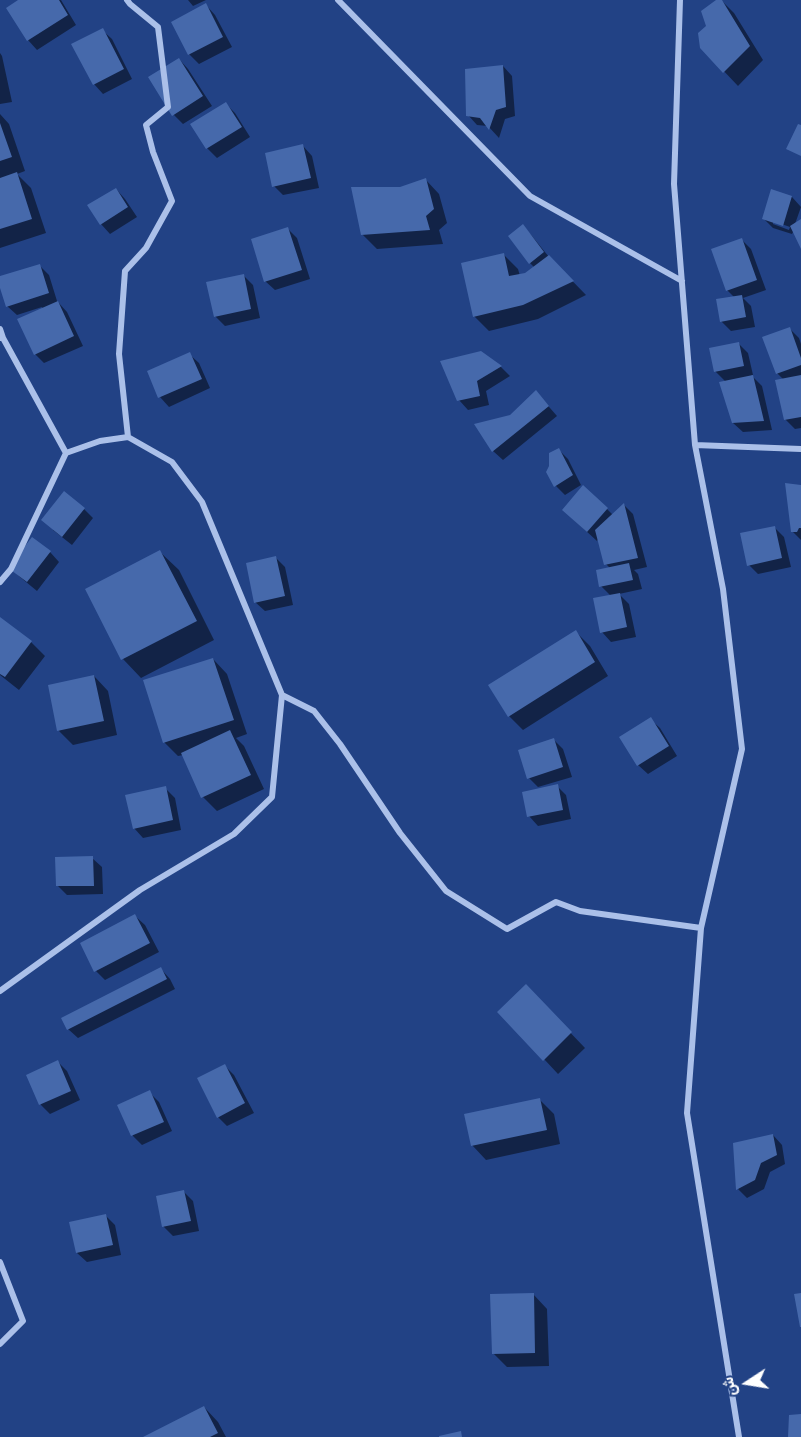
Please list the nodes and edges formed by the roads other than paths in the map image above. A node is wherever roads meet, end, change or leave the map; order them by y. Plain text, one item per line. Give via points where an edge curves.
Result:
1 (127, 0) edge
2 (338, 0) edge
3 (680, 0) edge
4 (682, 281) junction
5 (0, 329) edge
6 (2, 338) edge
7 (128, 437) junction
8 (695, 444) junction
9 (801, 449) edge
10 (66, 453) junction
11 (0, 582) edge
12 (282, 696) junction
13 (701, 928) junction
14 (0, 991) edge
15 (0, 1262) edge
16 (0, 1344) edge
17 (740, 1437) edge

1 - 7 street via 158,27 168,107 146,124 172,201 146,248 126,271 118,354
2 - 4 street via 530,196
3 - 4 street via 674,184
4 - 8 street
5 - 6 street
6 - 10 street
7 - 10 street via 100,441
7 - 12 street via 172,462 202,502
8 - 9 street
8 - 13 street via 723,590 742,749
10 - 11 street via 11,569
12 - 13 street via 314,711 446,891 507,929 556,902 580,911
12 - 14 street via 272,797 234,834 140,890
13 - 17 street via 687,1113
15 - 16 street via 23,1322

